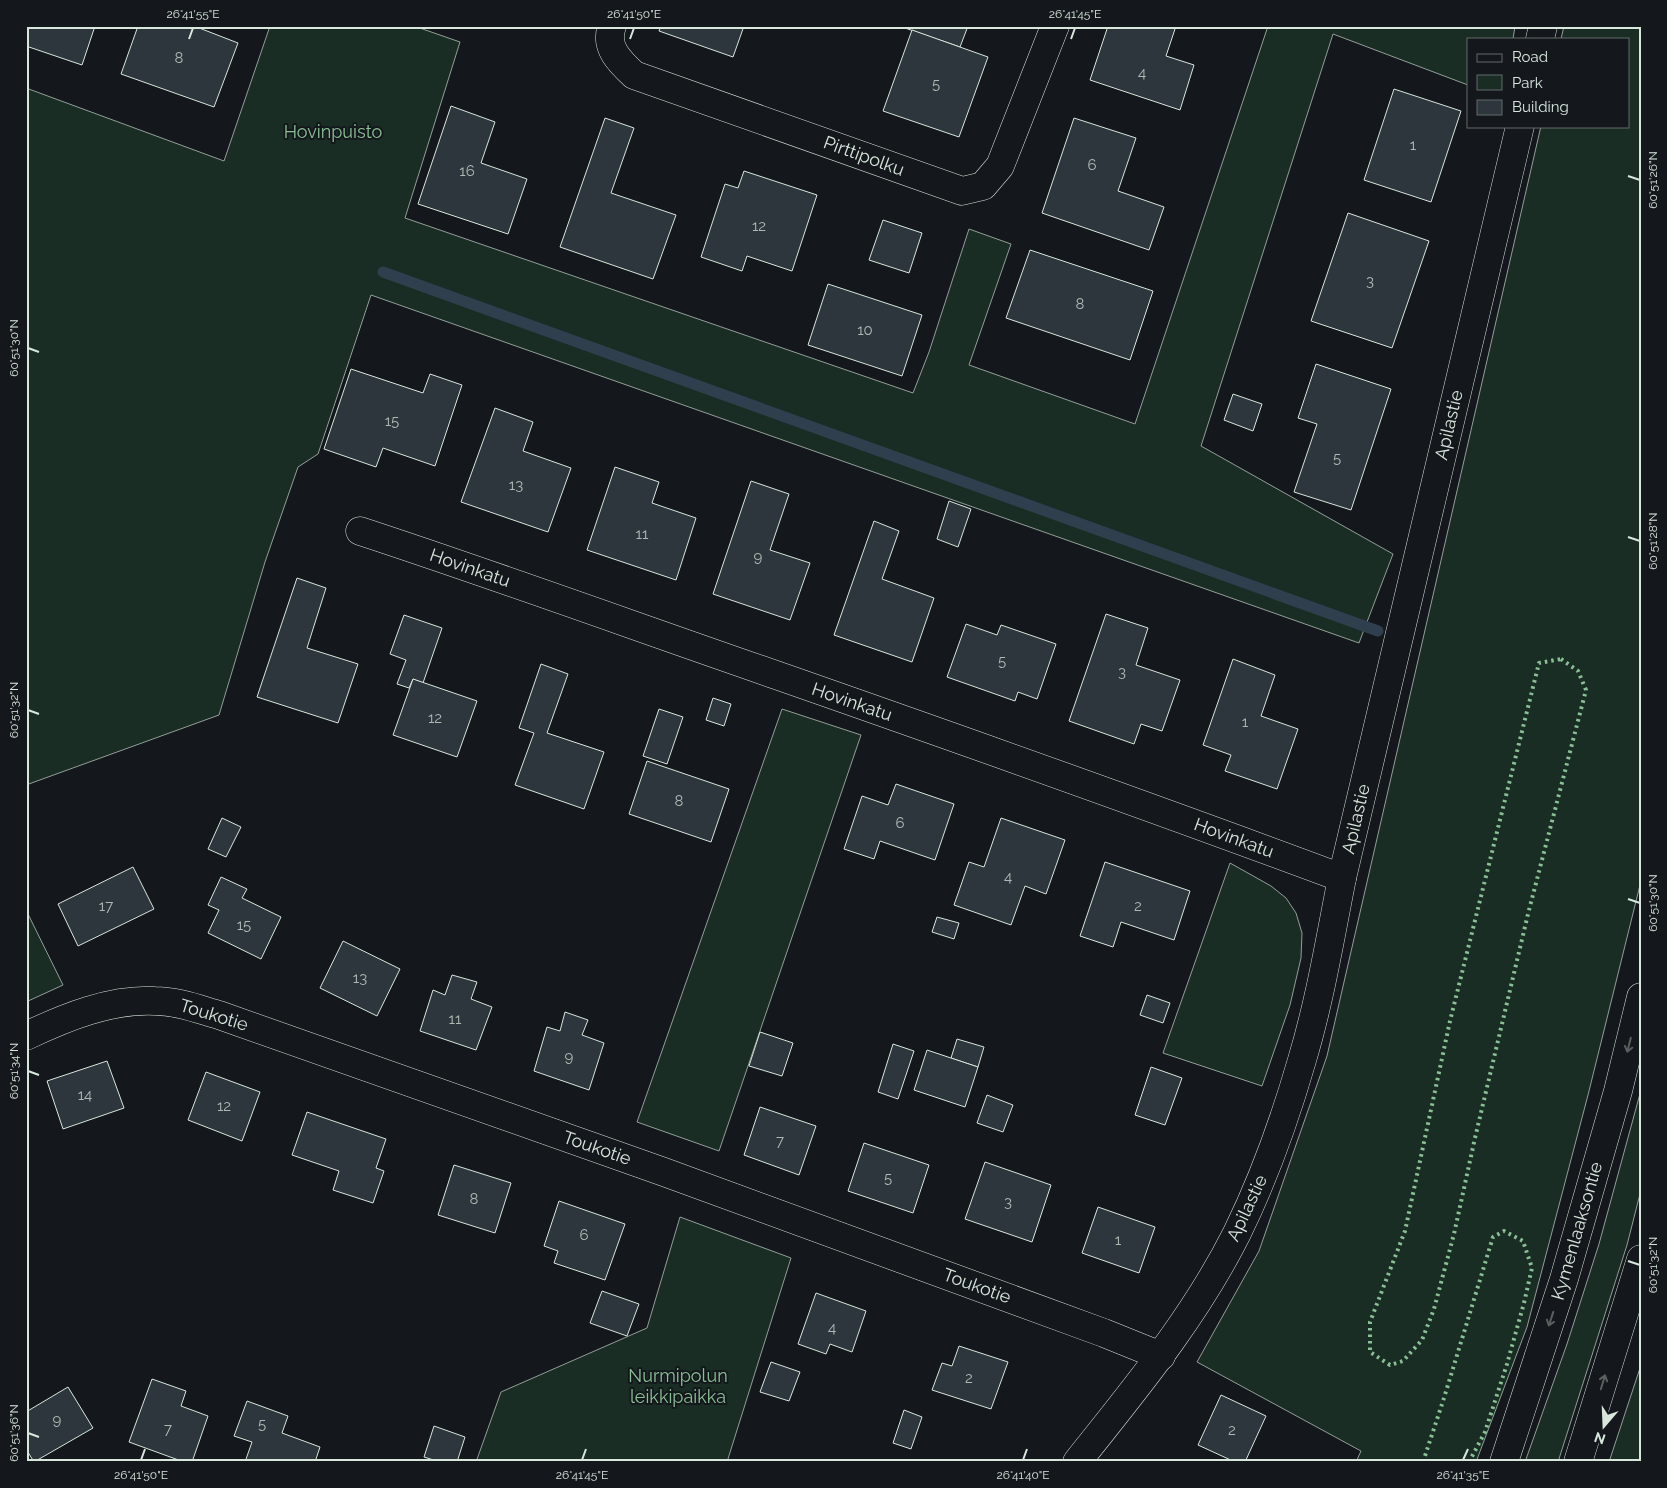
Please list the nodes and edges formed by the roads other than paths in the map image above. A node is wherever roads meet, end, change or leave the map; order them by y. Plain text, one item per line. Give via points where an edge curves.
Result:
1 (612, 26) edge
2 (1055, 26) edge
3 (1520, 128) edge
4 (360, 531) dead end
5 (1342, 878) junction
6 (1641, 997) edge
7 (26, 1036) edge
8 (1641, 1259) edge
9 (1161, 1356) junction
10 (1077, 1462) edge
11 (1504, 1462) edge
12 (1578, 1462) edge

1 - 2 street, Pirttipolku via 609,36 617,58 634,75 962,191 983,186 1000,166
3 - 5 street, Apilastie
4 - 5 street, Hovinkatu via 849,701
5 - 9 street, Apilastie via 1303,1058 1280,1131 1236,1233 1206,1288
6 -> 11 street, Kymenlaaksontie via 1564,1278
7 - 9 street, Toukotie via 94,1009 129,1001 156,1000 181,1004 673,1175
12 -> 8 street
9 - 10 street, Apilastie

